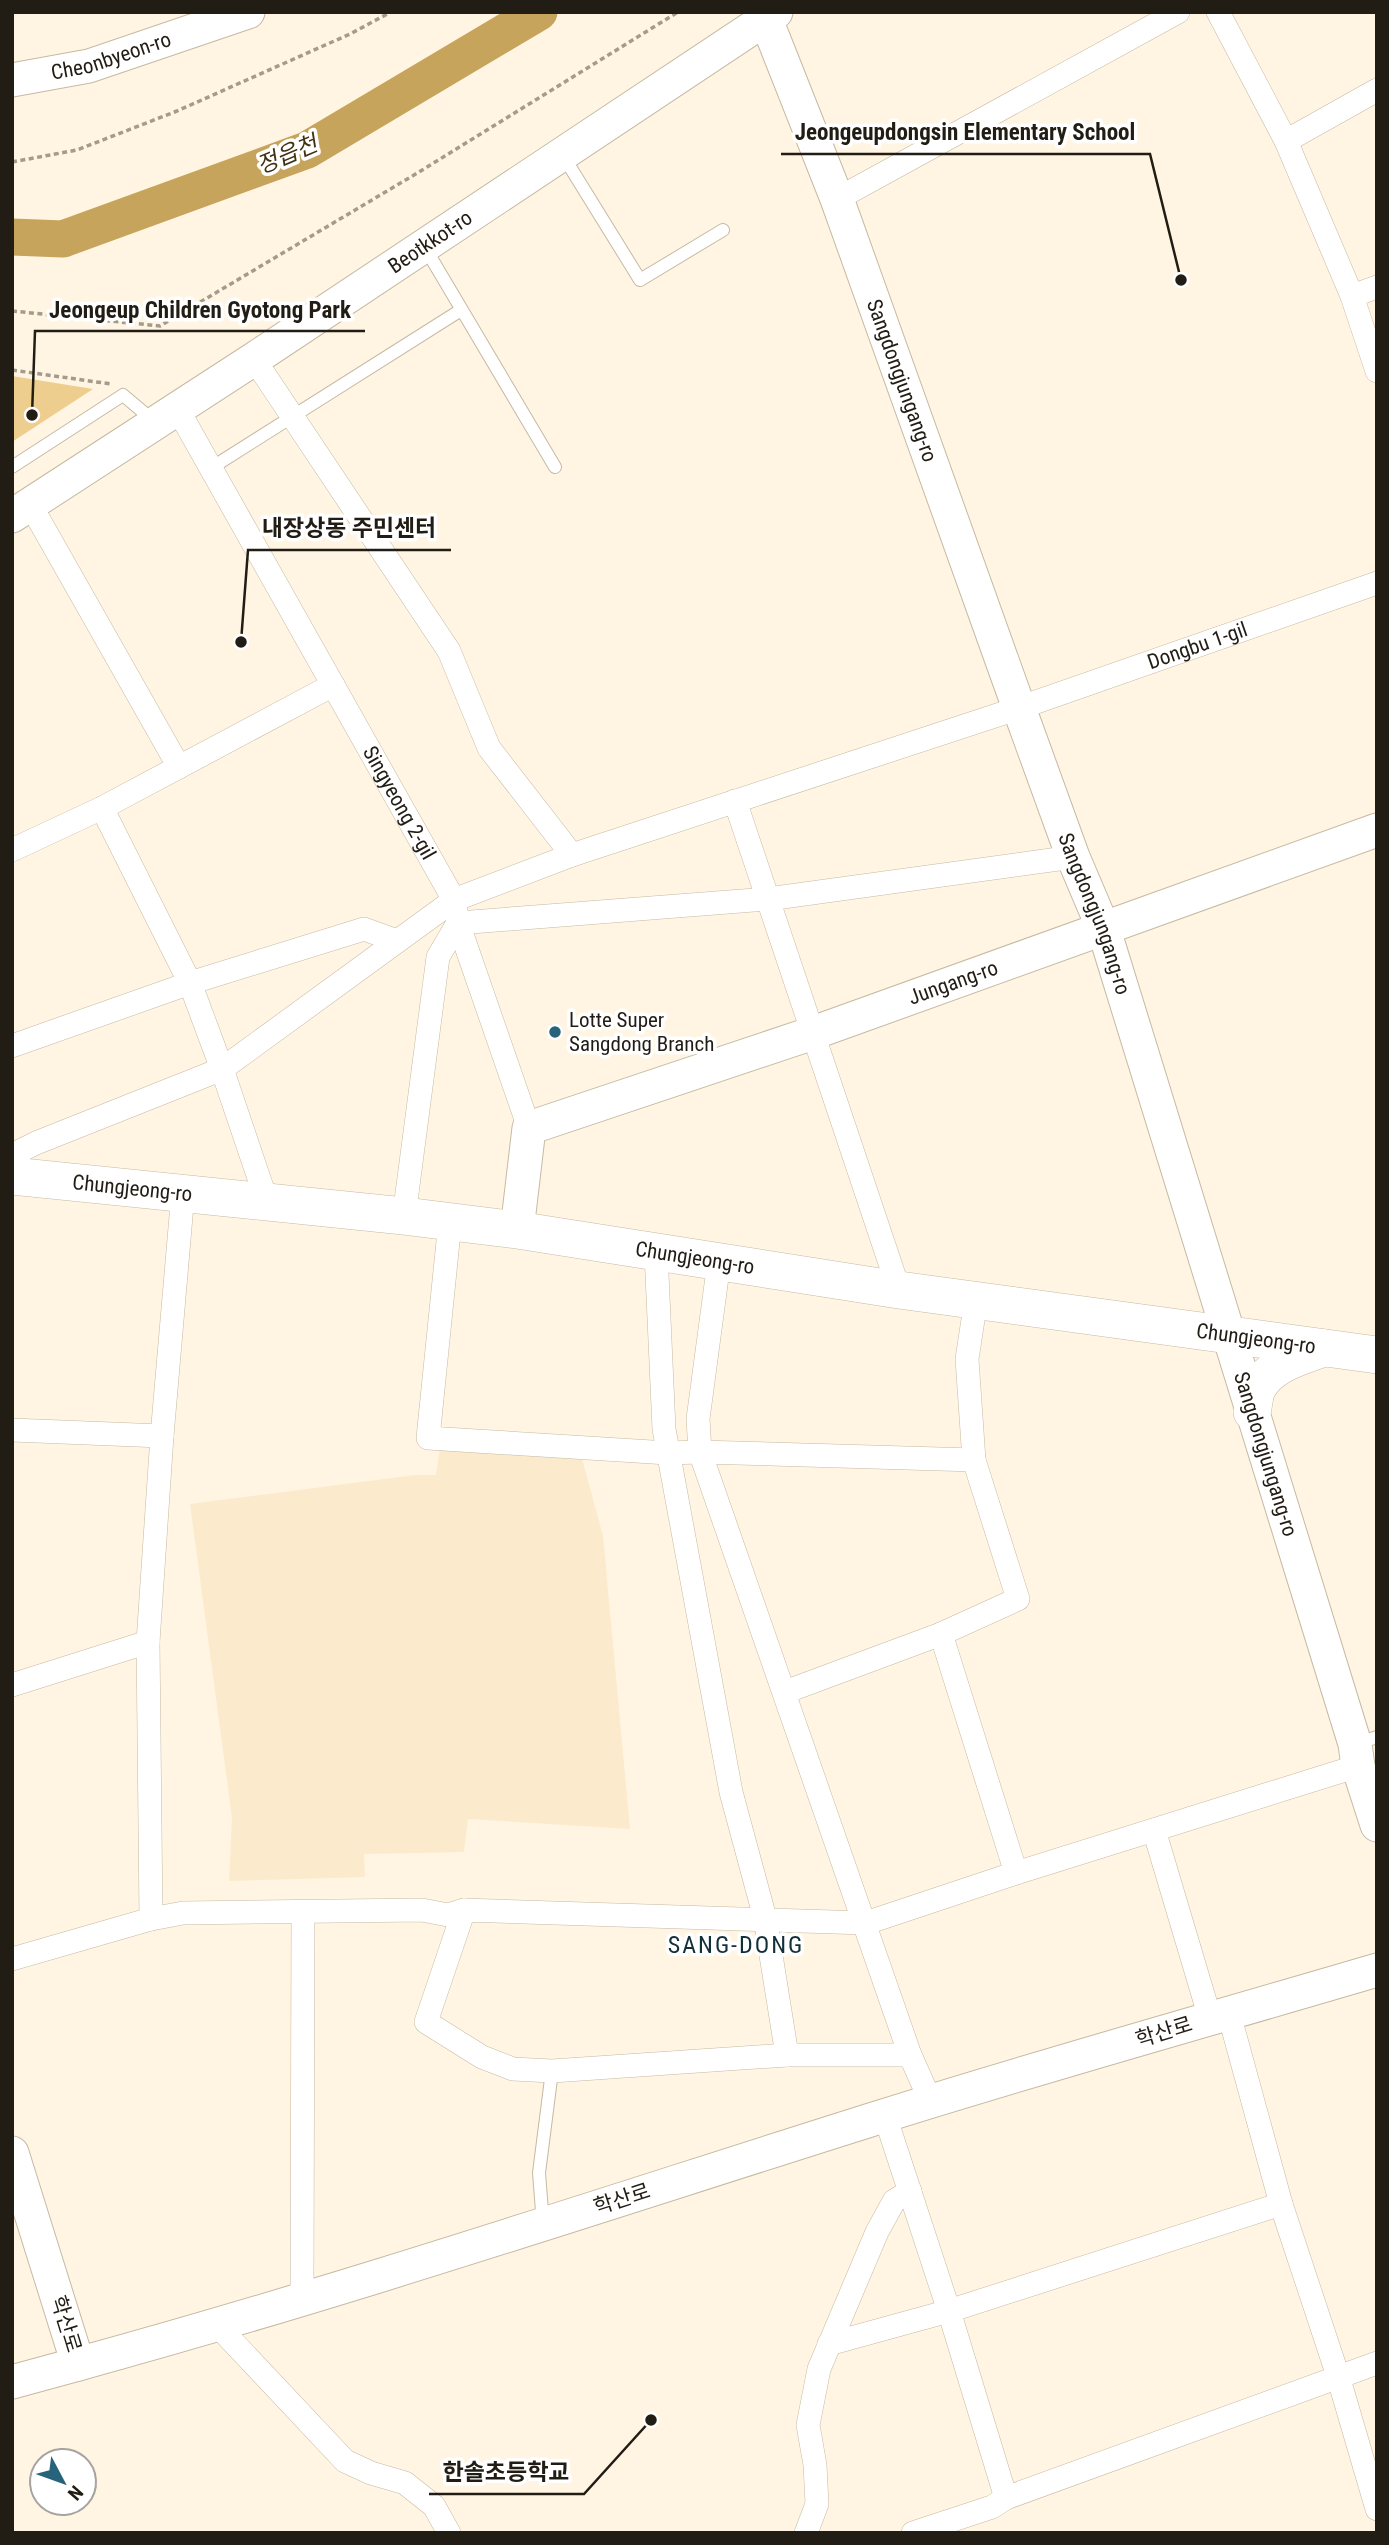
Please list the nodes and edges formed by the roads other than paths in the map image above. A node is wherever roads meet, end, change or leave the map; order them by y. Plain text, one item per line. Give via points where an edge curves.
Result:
1 (248, 12) edge
2 (1178, 12) edge
3 (1219, 12) edge
4 (768, 14) edge
5 (12, 80) edge
6 (1377, 90) edge
7 (1286, 141) junction
8 (562, 153) junction
9 (837, 198) junction
10 (723, 230) dead end
11 (424, 246) junction
12 (1377, 287) edge
13 (1352, 296) junction
14 (461, 310) junction
15 (254, 359) junction
16 (1377, 371) edge
17 (166, 415) junction
18 (293, 416) junction
19 (12, 467) edge
20 (555, 467) dead end
21 (211, 468) junction
22 (21, 510) edge
23 (1377, 583) edge
24 (333, 685) junction
25 (1019, 708) junction
26 (179, 767) junction
27 (735, 802) junction
28 (102, 808) junction
29 (1377, 830) edge
30 (14, 844) edge
31 (572, 855) junction
32 (1073, 858) junction
33 (768, 899) junction
34 (454, 900) junction
35 (458, 923) junction
36 (1104, 930) junction
37 (397, 941) junction
38 (190, 983) junction
39 (813, 1032) junction
40 (12, 1046) edge
41 (222, 1069) junction
42 (529, 1128) junction
43 (12, 1155) edge
44 (12, 1176) edge
45 (183, 1194) junction
46 (267, 1202) junction
47 (404, 1216) junction
48 (450, 1222) junction
49 (517, 1230) junction
50 (656, 1252) junction
51 (719, 1262) junction
52 (899, 1290) junction
53 (976, 1300) junction
54 (1228, 1334) junction
55 (1326, 1348) junction
56 (1377, 1354) edge
57 (1252, 1412) junction
58 (12, 1430) edge
59 (162, 1436) junction
60 (700, 1452) junction
61 (668, 1453) junction
62 (974, 1460) junction
63 (941, 1633) junction
64 (148, 1642) junction
65 (12, 1685) edge
66 (785, 1692) junction
67 (1363, 1749) edge
68 (1377, 1825) edge
69 (1154, 1830) junction
70 (1016, 1873) junction
71 (464, 1910) junction
72 (303, 1912) junction
73 (151, 1919) junction
74 (765, 1919) junction
75 (866, 1923) junction
76 (12, 1959) edge
77 (1377, 1970) edge
78 (1220, 2016) junction
79 (787, 2055) junction
80 (910, 2055) junction
81 (552, 2071) junction
82 (931, 2102) junction
83 (885, 2116) junction
84 (12, 2153) edge
85 (910, 2190) junction
86 (1281, 2204) junction
87 (543, 2224) junction
88 (302, 2300) junction
89 (949, 2311) junction
90 (218, 2326) junction
91 (829, 2344) junction
92 (1377, 2363) edge
93 (78, 2364) junction
94 (1338, 2375) junction
95 (12, 2382) edge
96 (1006, 2498) junction
97 (1377, 2509) edge
98 (449, 2533) edge
99 (806, 2533) edge
100 (913, 2533) edge

1 - 5 street, Cheonbyeon-ro via 89,66
2 - 9 street
3 - 7 street
4 - 8 street, Beotkkot-ro
4 - 9 street, Sangdongjungang-ro
6 - 7 street
7 - 13 street
8 - 10 lane via 640,280
8 - 11 street, Beotkkot-ro
9 - 25 street, Sangdongjungang-ro
11 - 14 lane
11 - 15 street, Beotkkot-ro
12 - 13 street
13 - 16 street
14 - 18 lane
14 - 20 lane
15 - 17 street, Beotkkot-ro
15 - 18 street
17 - 19 lane via 123,395
17 - 21 street, Singyeong 2-gil
17 - 22 street, Beotkkot-ro
18 - 21 lane
18 - 31 street via 449,651 489,748
21 - 24 street, Singyeong 2-gil
22 - 26 street
23 - 25 street, Dongbu 1-gil
24 - 26 street
24 - 34 street, Singyeong 2-gil
25 - 27 street, Dongbu 1-gil
25 - 32 street, Sangdongjungang-ro
26 - 28 street
27 - 31 street, Dongbu 1-gil
27 - 33 street
28 - 30 street
28 - 38 street
29 - 36 street, Jungang-ro
31 - 34 street, Dongbu 1-gil
32 - 33 street
32 - 36 street, Sangdongjungang-ro
33 - 35 street
33 - 39 street
34 - 35 street, Singyeong 2-gil
34 - 37 street, Dongbu 1-gil
35 - 42 street, Singyeong 2-gil
35 - 47 street via 438,957
36 - 39 street, Jungang-ro
36 - 54 street, Sangdongjungang-ro
37 - 38 street via 364,929
37 - 41 street, Dongbu 1-gil
38 - 40 street
38 - 41 street
39 - 42 street, Jungang-ro
39 - 52 street
41 - 43 street, Dongbu 1-gil
41 - 46 street
42 - 49 street, Singyeong 2-gil
44 - 45 main road, Chungjeong-ro
45 - 46 main road, Chungjeong-ro
45 - 59 street
46 - 47 main road, Chungjeong-ro
47 - 48 main road, Chungjeong-ro
48 - 49 main road, Chungjeong-ro
48 - 61 street via 428,1438
49 - 50 main road, Chungjeong-ro
50 - 51 main road, Chungjeong-ro
50 - 61 street
51 - 52 main road, Chungjeong-ro
51 - 60 street via 698,1419
52 - 53 main road, Chungjeong-ro
53 - 54 main road, Chungjeong-ro
53 - 62 street via 967,1359
54 - 55 main road, Chungjeong-ro
54 - 57 street, Sangdongjungang-ro
55 - 56 main road, Chungjeong-ro
55 - 57 main road via 1287,1361 1269,1374 1257,1390
57 - 67 street, Sangdongjungang-ro
58 - 59 street
59 - 64 street
60 - 61 street
60 - 62 street
60 - 66 street
61 - 74 street via 731,1792
62 - 63 street via 1018,1599
63 - 66 street
63 - 70 street
64 - 65 street
64 - 73 street
66 - 75 street
67 - 68 street, Sangdongjungang-ro
67 - 69 street
69 - 70 street
69 - 78 street
70 - 75 street
71 - 72 street via 448,1915 422,1910
71 - 74 street
71 - 81 street via 426,2022 482,2057 513,2069
72 - 73 street via 183,1913
72 - 88 street
73 - 76 street
74 - 75 street
74 - 79 street
75 - 80 street
77 - 78 street, 학산로
78 - 82 street, 학산로
78 - 86 street
79 - 80 street
79 - 81 street
80 - 82 street
81 - 87 lane via 540,2173
82 - 83 street, 학산로
83 - 85 street
83 - 87 street, 학산로
84 - 93 street, 학산로
85 - 89 street
85 - 91 street via 894,2201 877,2232
86 - 89 street
86 - 94 street
87 - 88 street, 학산로
88 - 90 street, 학산로
89 - 91 street
89 - 96 street
90 - 93 street, 학산로
90 - 98 street via 345,2462 405,2483 434,2506
91 - 99 street via 808,2425 817,2504
92 - 94 street
93 - 95 street
94 - 96 street
94 - 97 street
96 - 100 street

